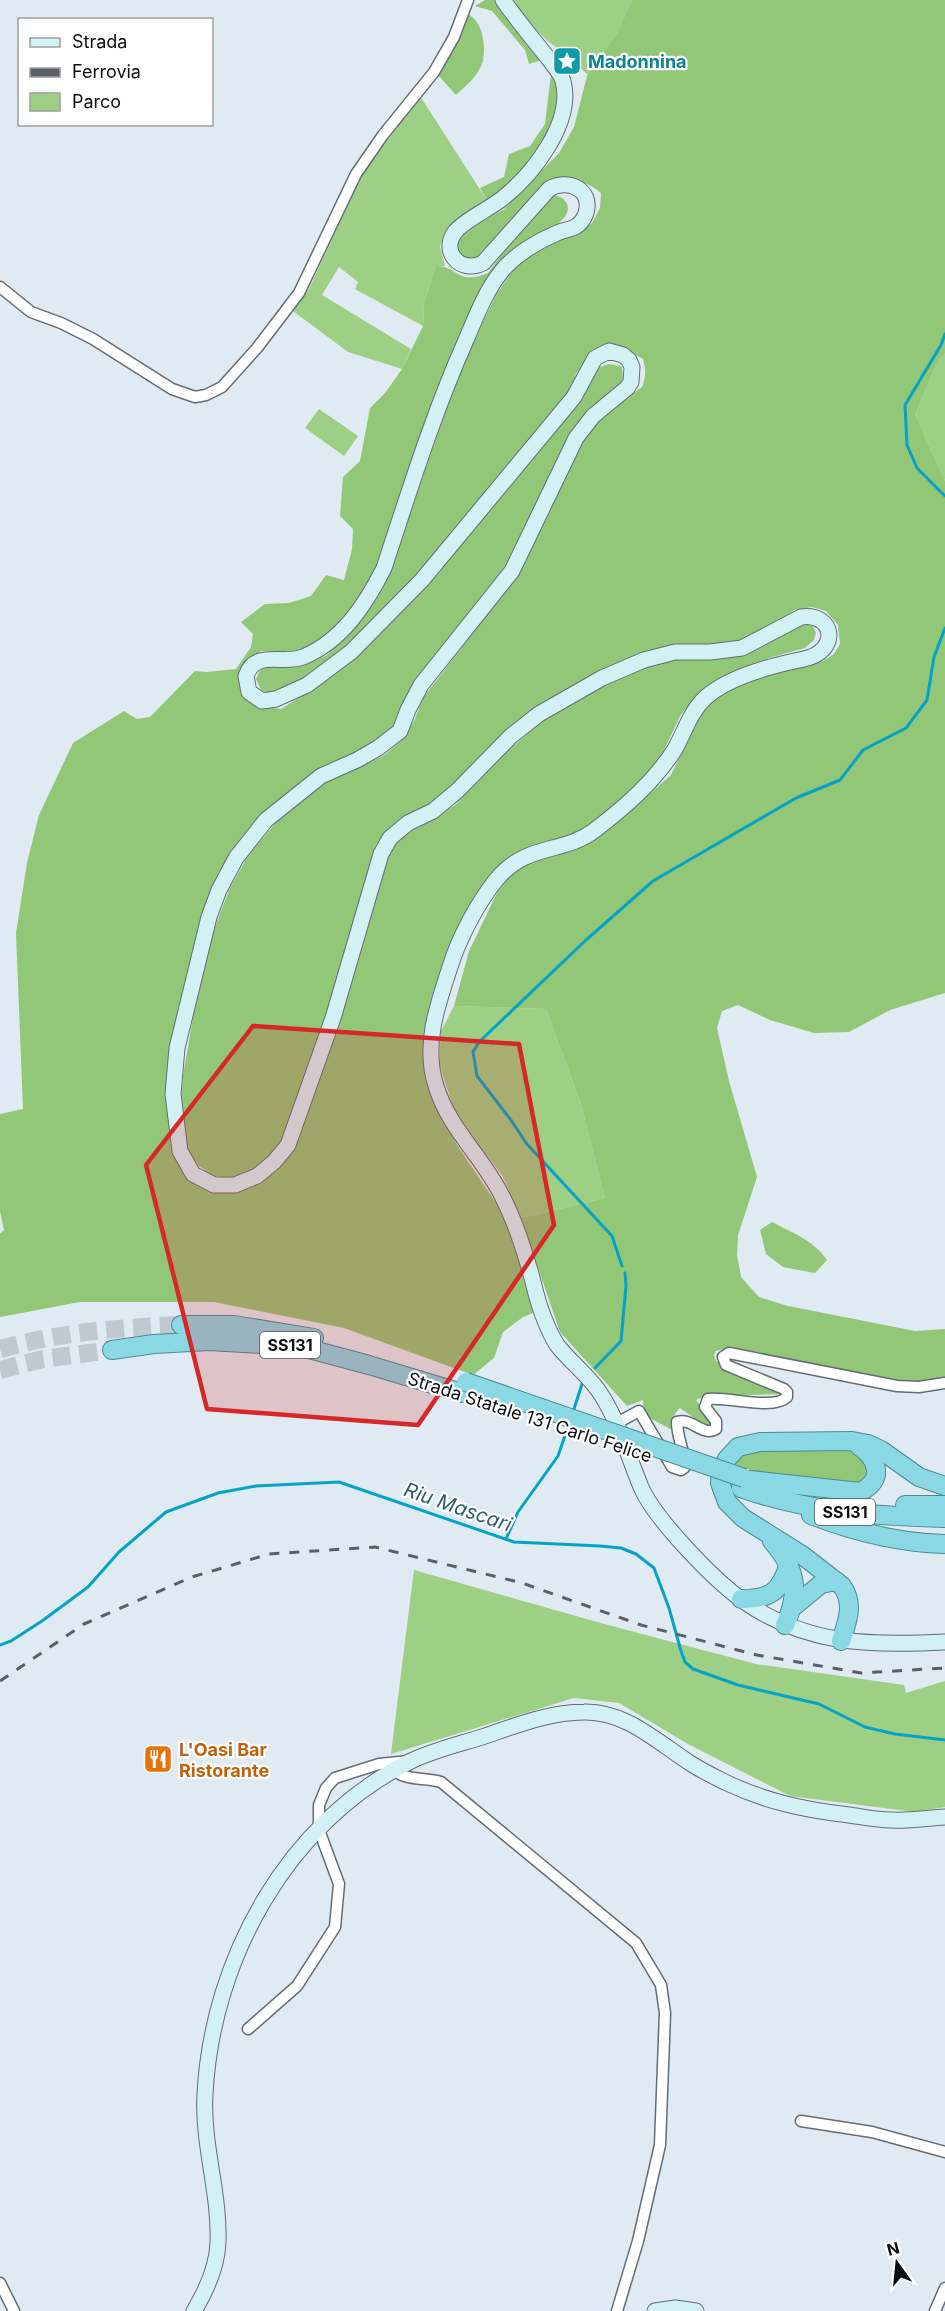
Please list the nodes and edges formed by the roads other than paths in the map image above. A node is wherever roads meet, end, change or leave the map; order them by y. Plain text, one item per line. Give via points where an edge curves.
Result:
1 (468, 0) edge
2 (507, 5) edge
3 (0, 287) edge
4 (181, 1325) tunnel mouth
5 (112, 1350) tunnel mouth
6 (945, 1383) edge
7 (464, 1388) junction
8 (617, 1423) junction
9 (852, 1441) junction
10 (746, 1484) junction
11 (945, 1486) edge
12 (945, 1505) edge
13 (945, 1518) edge
14 (764, 1530) junction
15 (945, 1544) edge
16 (789, 1564) junction
17 (836, 1581) junction
18 (741, 1599) junction
19 (793, 1607) junction
20 (785, 1625) junction
21 (841, 1641) junction
22 (945, 1642) edge
23 (412, 1761) junction
24 (394, 1771) junction
25 (945, 1817) edge
26 (319, 1830) junction
27 (248, 2029) dead end
28 (801, 2121) dead end
29 (945, 2152) edge
30 (0, 2283) edge
31 (945, 2288) edge
32 (14, 2311) edge
33 (194, 2311) edge
34 (616, 2311) edge
35 (655, 2311) edge
36 (696, 2311) edge
37 (935, 2311) edge

1 - 3 street via 435,72 356,174 299,293 222,387 195,397 172,389 93,339 32,312
2 - 8 main road via 563,80 561,121 555,138 505,197 454,234 451,251 463,265 483,263 555,185 570,184 583,193 586,215 576,226 520,254 502,270 487,293 453,369 384,568 369,598 336,636 313,653 298,659 265,659 254,664 246,676 251,695 262,701 276,699 307,685 351,652 422,580 574,397 596,358 609,351 623,355 632,367 631,381 593,416 576,438 512,571 421,685 400,731 357,760 321,776 266,820 236,858 209,917 177,1048 172,1094 180,1151 193,1174 214,1185 235,1185 257,1176 288,1145 333,1018 381,854 390,838 408,823 433,811 539,714 602,678 675,652 742,648 801,617 820,620 829,637 820,654 770,666 708,695 690,715 676,747 644,789 592,832 566,844 535,851 516,861 496,880 452,962 435,1017 430,1052 435,1085 451,1123 498,1187 515,1221 542,1315 556,1344 587,1375
4 - 7 highway, Strada Statale 131 Carlo Felice / SS131 via 234,1325 300,1334
5 - 7 highway, Strada Statale 131 Carlo Felice / SS131 via 209,1341 298,1346
6 - 8 street via 897,1386 729,1353 723,1357 726,1365 784,1389 787,1397 781,1401 750,1402 708,1399 705,1407 716,1421 716,1429 705,1431 687,1421 677,1422 685,1460 681,1470 672,1467 639,1411
7 - 10 highway, Strada Statale 131 Carlo Felice / SS131
8 - 18 main road via 642,1491 662,1520
9 - 10 highway via 869,1453 876,1469 871,1485 860,1492
9 - 11 highway via 881,1450 920,1478
9 - 14 highway via 760,1442 738,1448 727,1459 720,1484 727,1502 743,1518
10 - 12 highway, Strada Statale 131 Carlo Felice / SS131 via 874,1505
10 - 13 highway, Strada Statale 131 Carlo Felice / SS131 via 814,1509
10 - 15 highway via 841,1526 916,1544
14 - 16 highway
14 - 17 highway
16 - 18 highway via 783,1582 773,1593 758,1599
16 - 19 highway via 795,1581
17 - 19 highway via 821,1584
17 - 21 highway via 850,1601
18 - 20 main road
19 - 20 highway
20 - 21 main road
21 - 22 main road
23 - 24 main road
23 - 25 main road via 558,1714 608,1714 629,1722 694,1766 778,1804 891,1820
23 - 26 street via 379,1764 335,1778 319,1805
24 - 26 main road via 348,1803
24 - 34 street via 402,1777 441,1782 636,1943 661,1984 665,2013 660,2145 638,2241
26 - 27 street via 339,1884 335,1927 297,1986
26 - 33 main road via 270,1890 241,1940 221,1998 208,2049 204,2098 218,2245 212,2275
28 - 29 street via 872,2132
30 - 32 street
31 - 37 street
35 - 36 main road

